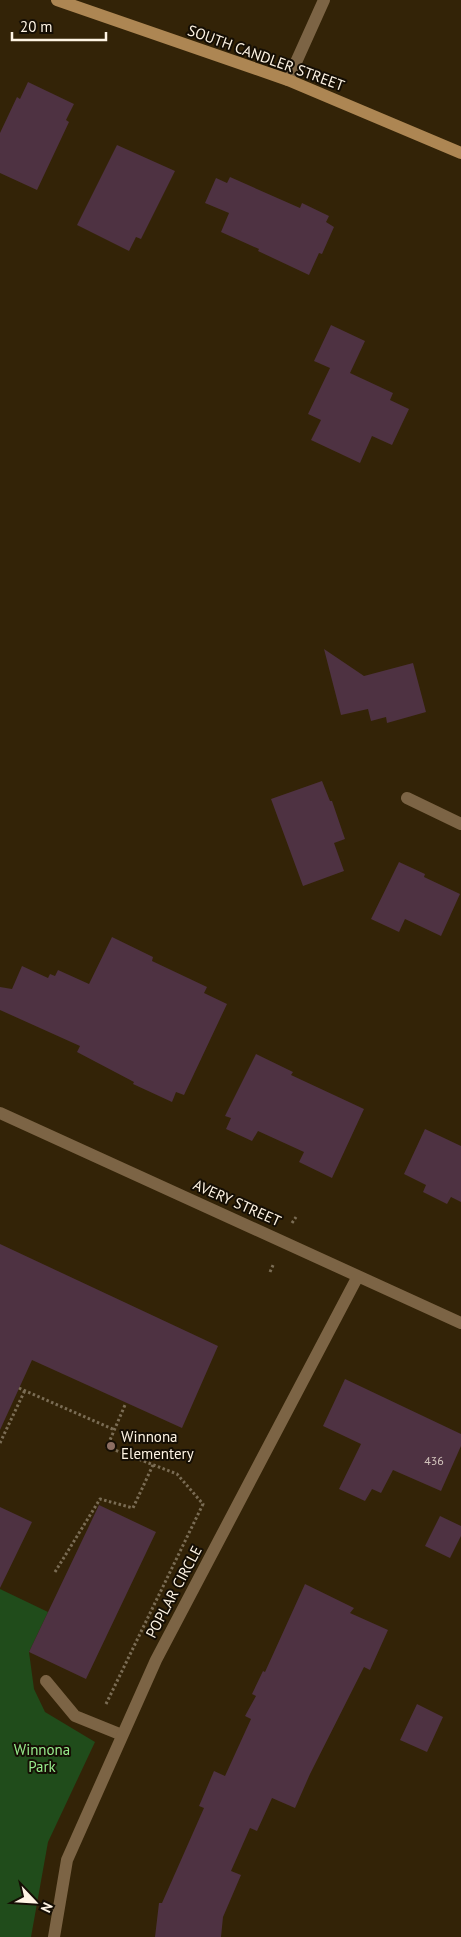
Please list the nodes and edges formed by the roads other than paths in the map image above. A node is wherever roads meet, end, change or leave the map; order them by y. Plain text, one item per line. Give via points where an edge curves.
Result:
1 (57, 0) edge
2 (324, 0) edge
3 (288, 80) junction
4 (461, 153) edge
5 (407, 798) dead end
6 (461, 824) edge
7 (0, 1113) edge
8 (358, 1276) junction
9 (461, 1323) edge
10 (46, 1681) dead end
11 (122, 1735) junction
12 (54, 1937) edge

1 - 3 main road, SOUTH CANDLER STREET
2 - 3 street
3 - 4 main road, SOUTH CANDLER STREET
5 - 6 street
7 - 8 street, AVERY STREET
8 - 9 street, AVERY STREET
8 - 11 street, POPLAR CIRCLE via 156,1660
10 - 11 street via 75,1716
11 - 12 street, POPLAR CIRCLE via 66,1860

